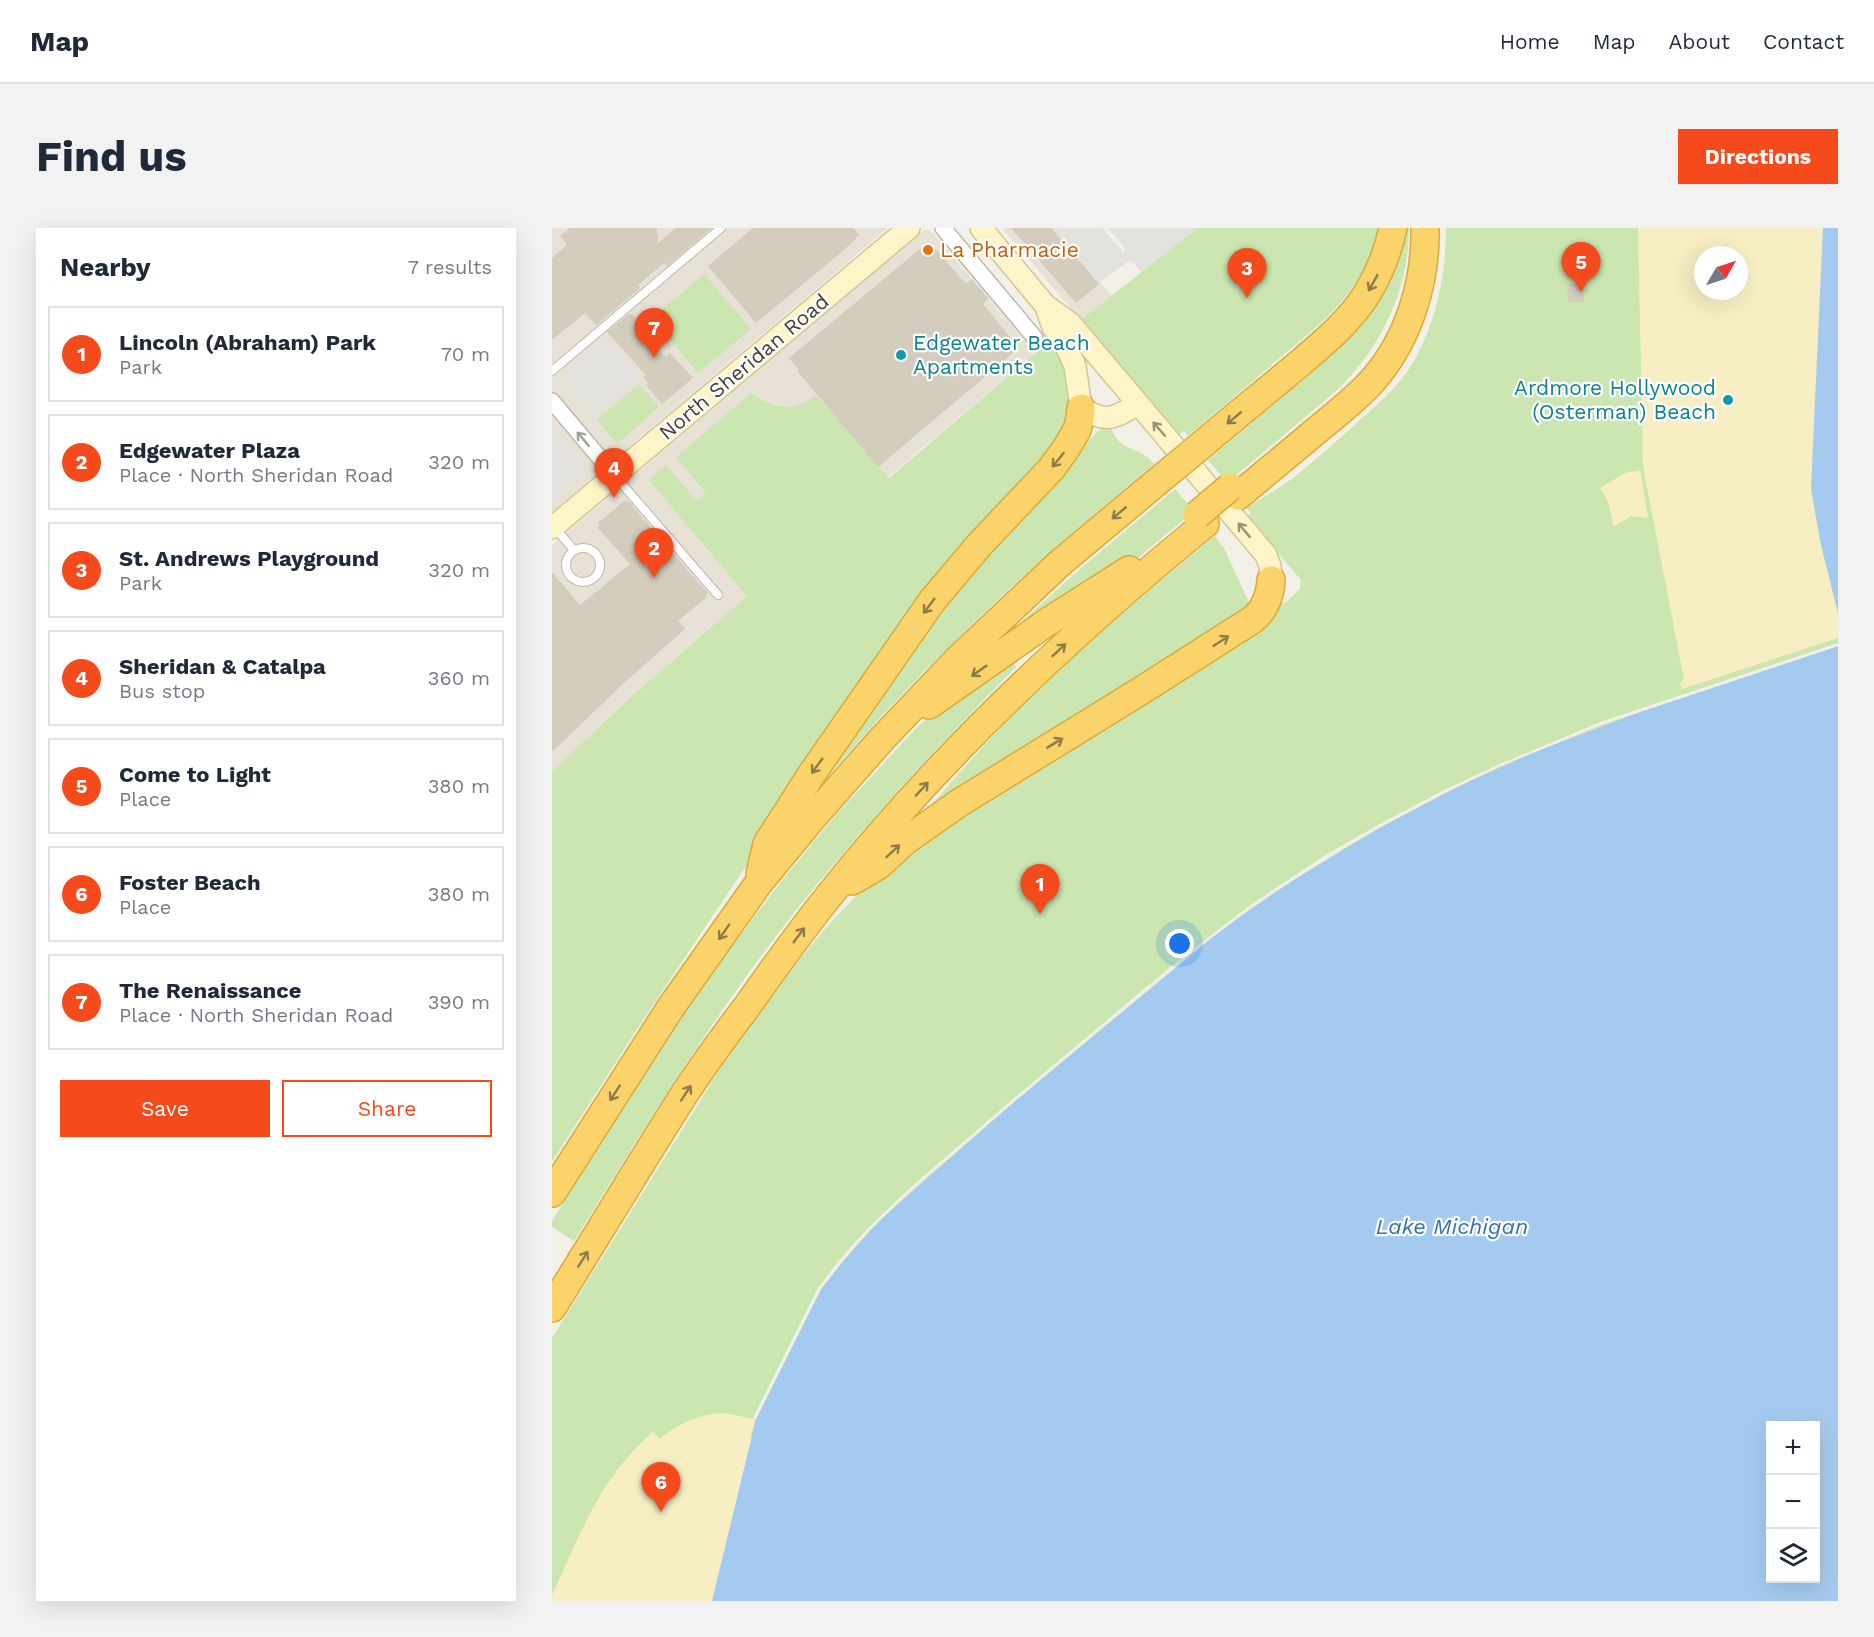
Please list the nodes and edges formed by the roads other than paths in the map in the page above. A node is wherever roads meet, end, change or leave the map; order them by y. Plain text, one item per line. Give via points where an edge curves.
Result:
1 (720, 228) edge
2 (909, 228) edge
3 (943, 228) edge
4 (981, 228) edge
5 (1393, 228) edge
6 (1414, 228) edge
7 (1425, 228) edge
8 (1045, 305) junction
9 (1035, 338) dead end
10 (552, 371) edge
11 (552, 401) edge
12 (1137, 404) junction
13 (1082, 408) junction
14 (615, 476) junction
15 (1234, 492) junction
16 (1201, 519) junction
17 (553, 528) edge
18 (574, 550) junction
19 (1271, 580) joint
20 (718, 594) dead end
21 (882, 740) junction
22 (758, 884) junction
23 (828, 896) junction
24 (552, 1193) edge
25 (552, 1308) edge

1 - 10 lane
2 - 14 main road, North Sheridan Road
3 - 9 street
4 - 8 main road
5 -> 21 highway, bridge via 1380,272 1348,319 1060,563 930,687
6 - 15 highway via 1408,278 1400,304 1388,333 1369,362 1351,384
7 - 15 highway via 1423,266 1414,306 1406,329 1373,381
8 - 12 main road via 1070,323
8 - 13 main road via 1075,366
14 -> 11 street
12 - 13 main road via 1109,418 1099,418
19 -> 12 main road via 1266,555
13 -> 22 highway via 1077,430 1051,469 932,602 811,775 767,844
14 - 17 main road, North Sheridan Road
14 - 20 lane
15 - 16 highway
16 -> 21 highway
23 -> 16 highway via 905,806 1027,679
17 - 18 lane
18 - 18 lane via 567,559 566,570 578,582 589,582 601,563 596,553 585,548
23 -> 19 highway via 879,865 905,841 959,803 1255,618 1263,609
21 - 22 highway
22 -> 24 highway via 671,1007
25 -> 23 highway via 687,1091

